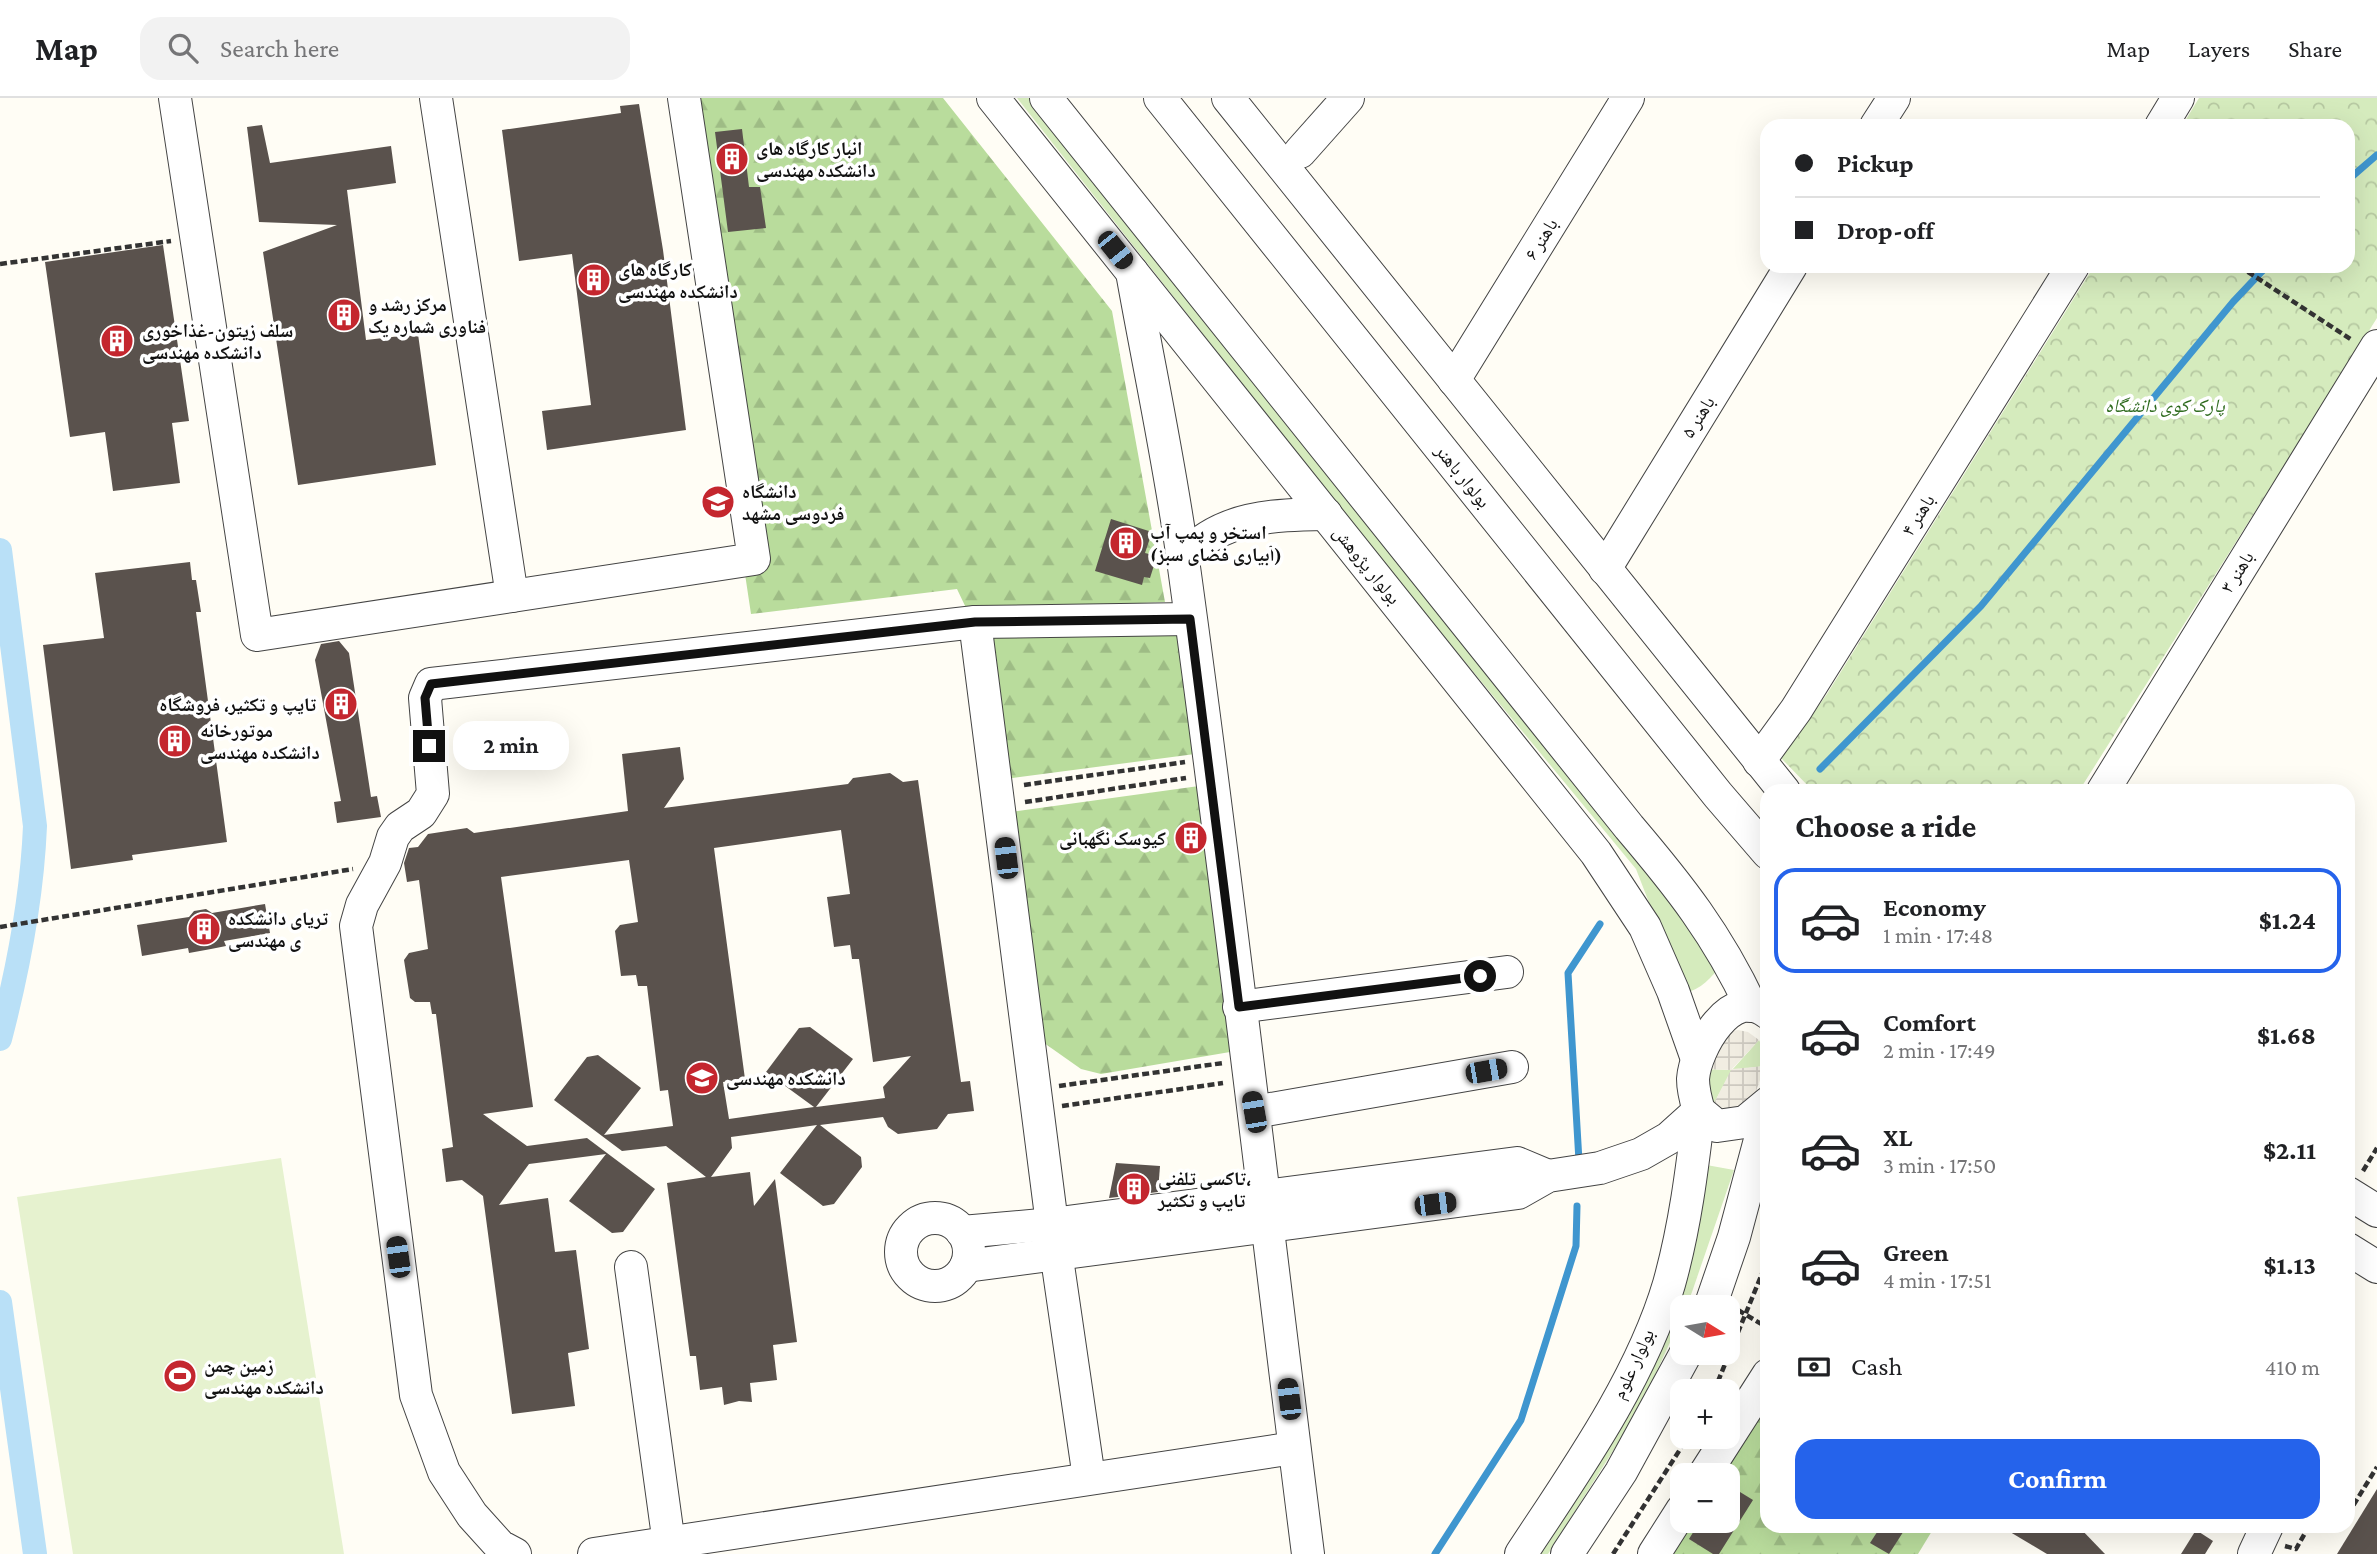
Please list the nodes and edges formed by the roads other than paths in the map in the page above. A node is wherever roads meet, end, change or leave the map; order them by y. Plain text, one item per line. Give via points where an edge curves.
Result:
1 (175, 98) edge
2 (436, 98) edge
3 (684, 98) edge
4 (993, 98) edge
5 (1046, 98) edge
6 (1160, 98) edge
7 (1228, 98) edge
8 (1348, 98) edge
9 (1628, 98) edge
10 (1894, 98) edge
11 (2178, 98) edge
12 (1881, 119) edge
13 (2165, 119) edge
14 (1300, 152) dead end
15 (1132, 272) junction
16 (1787, 273) edge
17 (2069, 273) edge
18 (1384, 293) junction
19 (1343, 326) junction
20 (2376, 352) edge
21 (1454, 380) junction
22 (1326, 514) junction
23 (1183, 558) junction
24 (1605, 569) junction
25 (512, 596) junction
26 (1190, 619) junction
27 (975, 622) junction
28 (1759, 761) junction
29 (1778, 784) edge
30 (2106, 784) edge
31 (1760, 843) edge
32 (1507, 972) dead end
33 (1760, 1004) edge
34 (1760, 1005) edge
35 (1239, 1007) junction
36 (1697, 1059) junction
37 (1512, 1067) dead end
38 (1760, 1110) edge
39 (1699, 1111) junction
40 (1254, 1112) junction
41 (1760, 1140) edge
42 (2355, 1198) edge
43 (1267, 1210) junction
44 (2377, 1212) edge
45 (962, 1232) junction
46 (1054, 1239) junction
47 (2355, 1253) edge
48 (966, 1266) junction
49 (2377, 1267) edge
50 (631, 1268) dead end
51 (1714, 1295) edge
52 (1679, 1365) edge
53 (1760, 1388) edge
54 (1294, 1448) junction
55 (1712, 1463) edge
56 (1089, 1478) junction
57 (1670, 1529) edge
58 (2264, 1533) edge
59 (669, 1544) junction
60 (515, 1554) edge
61 (594, 1554) edge
62 (1308, 1554) edge
63 (1521, 1554) edge
64 (1567, 1554) edge
65 (1654, 1554) edge
66 (2254, 1554) edge

1 - 25 street via 257,635
2 - 25 street
3 - 25 street via 754,559
4 - 15 street, بولوار پژوهش
5 - 33 street via 1689,897
6 - 19 street, بولوار باهنر
7 - 18 street
8 - 14 street
9 - 21 street, باهنر ۶
10 - 12 street
11 - 13 street
15 - 22 street, بولوار پژوهش
15 - 23 street
16 - 24 street, باهنر ۵
17 - 28 street, باهنر ۴ via 1796,710
18 - 19 street
18 - 21 street
19 - 31 street, بولوار باهنر
20 - 30 street, باهنر ۳
21 - 24 street
22 - 23 street via 1271,515 1225,526
22 - 36 street, بولوار پژوهش via 1596,853 1645,927
23 - 26 street
24 - 28 street
26 - 27 street
26 - 35 street
27 - 46 street
27 - 60 street via 431,684 425,698 433,794 421,813 393,837 356,926 416,1395 444,1472 472,1515 500,1546
28 - 29 street
32 - 35 street
34 - 36 street via 1734,1010 1719,1021
35 - 40 street
36 - 39 street, بولوار علوم via 1693,1079
37 - 40 street
38 - 39 street via 1745,1122 1730,1126 1717,1126
39 - 43 street via 1670,1139 1641,1154 1600,1168 1548,1176 1518,1193
39 - 63 street, بولوار علوم via 1685,1222 1668,1287 1600,1434
40 - 43 street
41 - 51 street
42 - 44 street
43 - 46 street
43 - 54 street
45 - 46 street
45 - 48 street via 969,1254
45 - 48 street via 943,1219 920,1222 903,1238 902,1262 916,1281 927,1286 950,1283
46 - 48 street
46 - 56 street
47 - 49 street
50 - 59 street
52 - 64 street, بولوار علوم via 1621,1472
53 - 55 street
54 - 56 street
54 - 62 street
56 - 59 street
57 - 65 street
58 - 66 street
59 - 61 street

